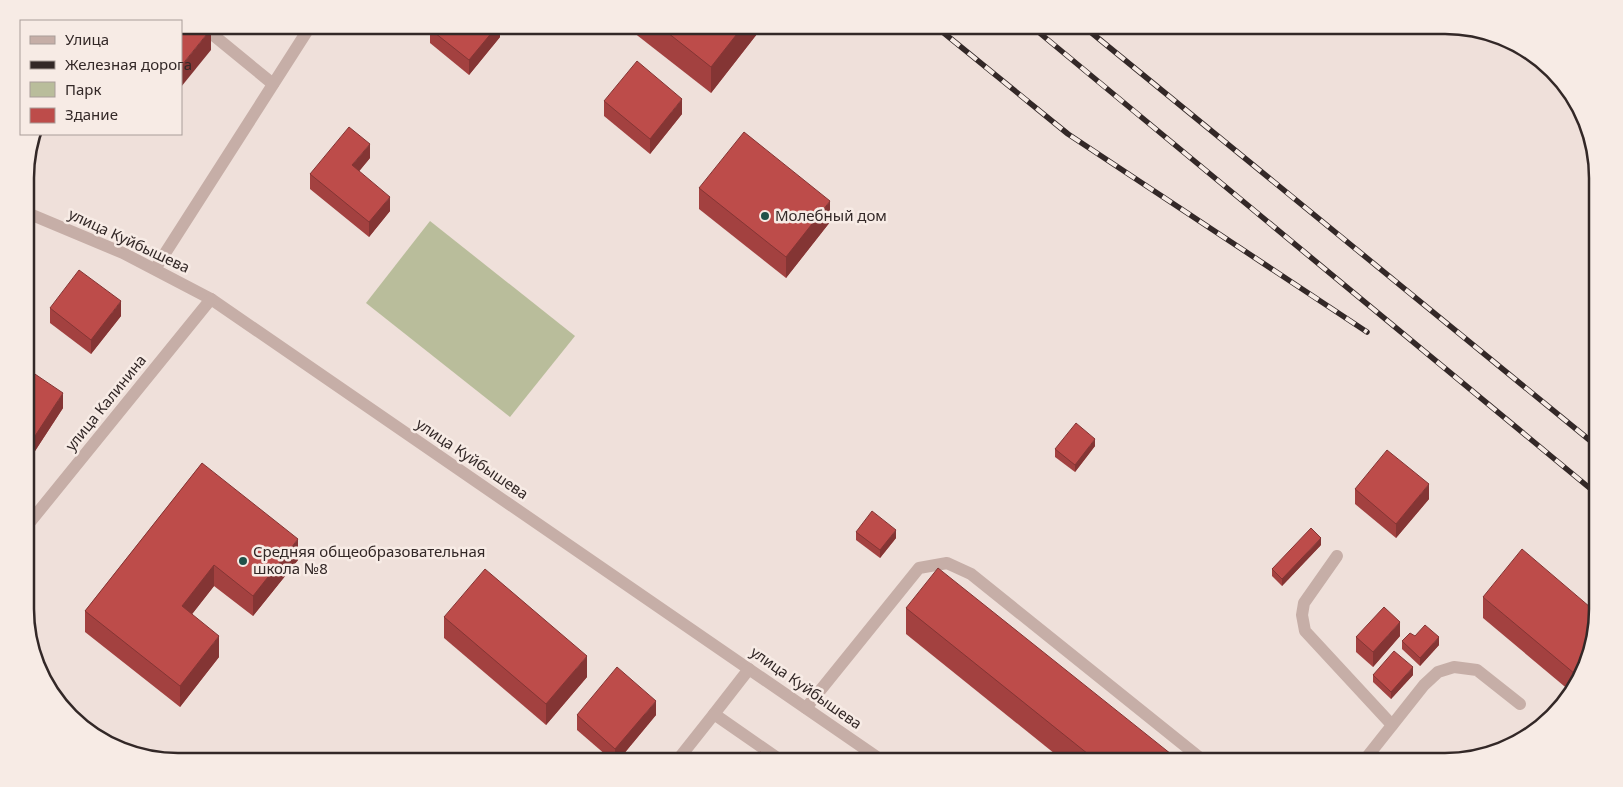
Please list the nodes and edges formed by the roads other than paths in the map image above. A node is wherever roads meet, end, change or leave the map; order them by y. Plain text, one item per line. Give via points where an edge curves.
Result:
1 (212, 34) edge
2 (305, 34) edge
3 (273, 84) junction
4 (34, 216) edge
5 (155, 269) junction
6 (211, 299) junction
7 (34, 517) edge
8 (1337, 556) dead end
9 (749, 669) junction
10 (1520, 704) dead end
11 (806, 708) junction
12 (714, 714) junction
13 (1392, 725) junction
14 (683, 753) edge
15 (770, 753) edge
16 (871, 753) edge
17 (1194, 753) edge
18 (1370, 753) edge

1 - 3 street
2 - 3 street
3 - 5 street
4 - 5 street, улица Куйбышева
5 - 6 street, улица Куйбышева
6 - 7 street, улица Калинина
6 - 9 street, улица Куйбышева
8 - 13 street via 1304,603 1305,631
9 - 11 street, улица Куйбышева
9 - 12 street
10 - 13 street via 1477,670 1454,667 1438,672 1424,685
11 - 16 street, улица Куйбышева
11 - 17 street via 919,568 948,563 971,574
12 - 14 street
12 - 15 street
13 - 18 street

